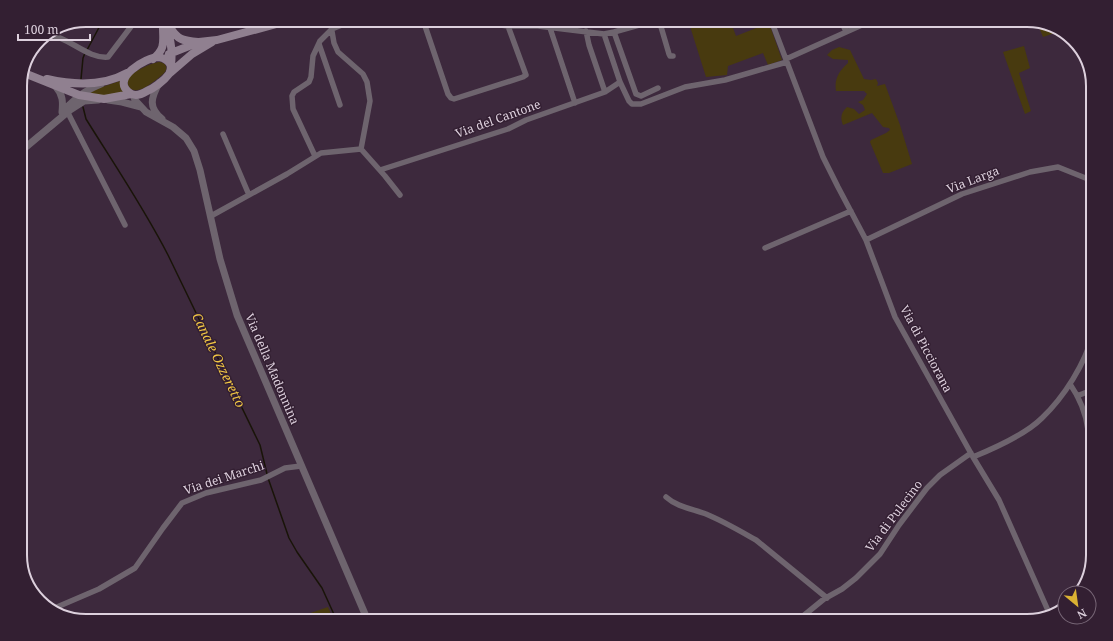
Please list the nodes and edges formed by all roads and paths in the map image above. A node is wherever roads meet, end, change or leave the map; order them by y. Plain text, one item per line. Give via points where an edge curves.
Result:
1 (131, 27) edge
2 (164, 27) edge
3 (166, 27) edge
4 (169, 27) edge
5 (266, 27) edge
6 (337, 27) edge
7 (425, 27) edge
8 (508, 27) edge
9 (529, 27) edge
10 (632, 27) edge
11 (660, 27) edge
12 (774, 27) edge
13 (844, 27) edge
14 (857, 27) edge
15 (550, 28) junction
16 (332, 29) junction
17 (586, 31) junction
18 (614, 32) junction
19 (846, 32) junction
20 (604, 34) junction
21 (55, 36) edge
22 (217, 40) junction
23 (199, 42) junction
24 (319, 44) junction
25 (173, 52) junction
26 (673, 56) dead end
27 (157, 58) junction
28 (786, 60) junction
29 (170, 69) junction
30 (28, 73) edge
31 (128, 73) junction
32 (28, 74) edge
33 (110, 80) junction
34 (160, 82) junction
35 (620, 82) junction
36 (56, 87) junction
37 (658, 88) dead end
38 (605, 92) junction
39 (132, 94) junction
40 (79, 95) junction
41 (104, 99) junction
42 (575, 103) junction
43 (340, 105) dead end
44 (141, 107) junction
45 (65, 112) junction
46 (168, 125) junction
47 (223, 134) dead end
48 (27, 146) edge
49 (361, 149) junction
50 (315, 156) junction
51 (380, 170) junction
52 (1086, 178) edge
53 (249, 195) junction
54 (400, 195) dead end
55 (851, 212) junction
56 (211, 216) junction
57 (125, 226) dead end
58 (866, 240) junction
59 (765, 248) dead end
60 (1086, 352) edge
61 (1070, 384) junction
62 (1086, 392) edge
63 (1077, 396) junction
64 (1086, 418) edge
65 (972, 455) junction
66 (301, 466) junction
67 (666, 497) dead end
68 (827, 598) junction
69 (57, 607) edge
70 (1048, 611) edge
71 (365, 614) edge
72 (806, 614) edge

1 - 21 street via 114,51 104,57
2 - 27 main road via 164,43
3 - 25 main road
4 - 23 main road via 174,35 184,40
5 - 22 main road
6 - 16 street
7 - 8 street via 448,94 454,99 526,75
9 - 15 street
10 - 18 street
11 - 26 street via 669,54
12 - 28 street, Via di Picciorana
13 - 19 street
14 - 19 street
15 - 17 street
15 - 42 street
16 - 24 street
16 - 49 street via 338,52 363,74 367,82 370,101
17 - 20 street
17 - 38 street
18 - 20 street
18 - 37 street via 636,94 641,96
19 - 28 street
20 - 35 street
22 - 23 main road
22 - 29 main road
23 - 25 main road
24 - 43 street
24 - 50 street via 313,56 309,82 294,92 292,102 297,120
25 - 27 main road
25 - 29 main road
27 - 29 main road via 168,61
27 - 31 main road
28 - 35 street via 725,80 685,87 641,104 629,102
28 - 55 street, Via di Picciorana via 823,156
29 - 34 main road
30 - 33 main road via 74,84
31 - 33 main road
31 - 39 main road via 124,78 124,84
32 - 36 main road
33 - 40 street
34 - 39 main road via 141,94
34 - 46 street via 153,96 152,106 154,112
35 - 38 street, Via del Cantone
36 - 40 main road
36 - 45 street via 62,94
38 - 42 street, Via del Cantone
39 - 41 main road
39 - 44 street
40 - 41 main road
40 - 45 street
41 - 44 street
41 - 45 street via 84,101
42 - 51 street, Via del Cantone via 508,129
44 - 46 street
45 - 48 street
45 - 57 street
46 - 56 street, Via della Madonnina via 186,138 194,151
47 - 53 street
49 - 50 street via 326,152
49 - 51 street
50 - 53 street
51 - 54 street
52 - 58 street, Via Larga via 1058,167 1030,172 962,194
53 - 56 street
55 - 58 street, Via di Picciorana
55 - 59 street
56 - 66 street, Via della Madonnina via 220,259 237,315
58 - 65 street, Via di Picciorana via 896,321
60 - 61 street, Via di Pulecino
61 - 63 street
61 - 65 street, Via di Pulecino via 1037,422 1003,444
62 - 63 street
63 - 64 street
65 - 68 street, Via di Pulecino via 940,475 927,488 880,554 842,589
65 - 70 street, Via di Picciorana via 1004,512
66 - 69 street, Via dei Marchi via 285,468 255,482 206,493 182,503 135,568
66 - 71 street, Via della Madonnina
67 - 68 street via 671,502 707,514 756,540
68 - 72 street, Via di Pulecino

